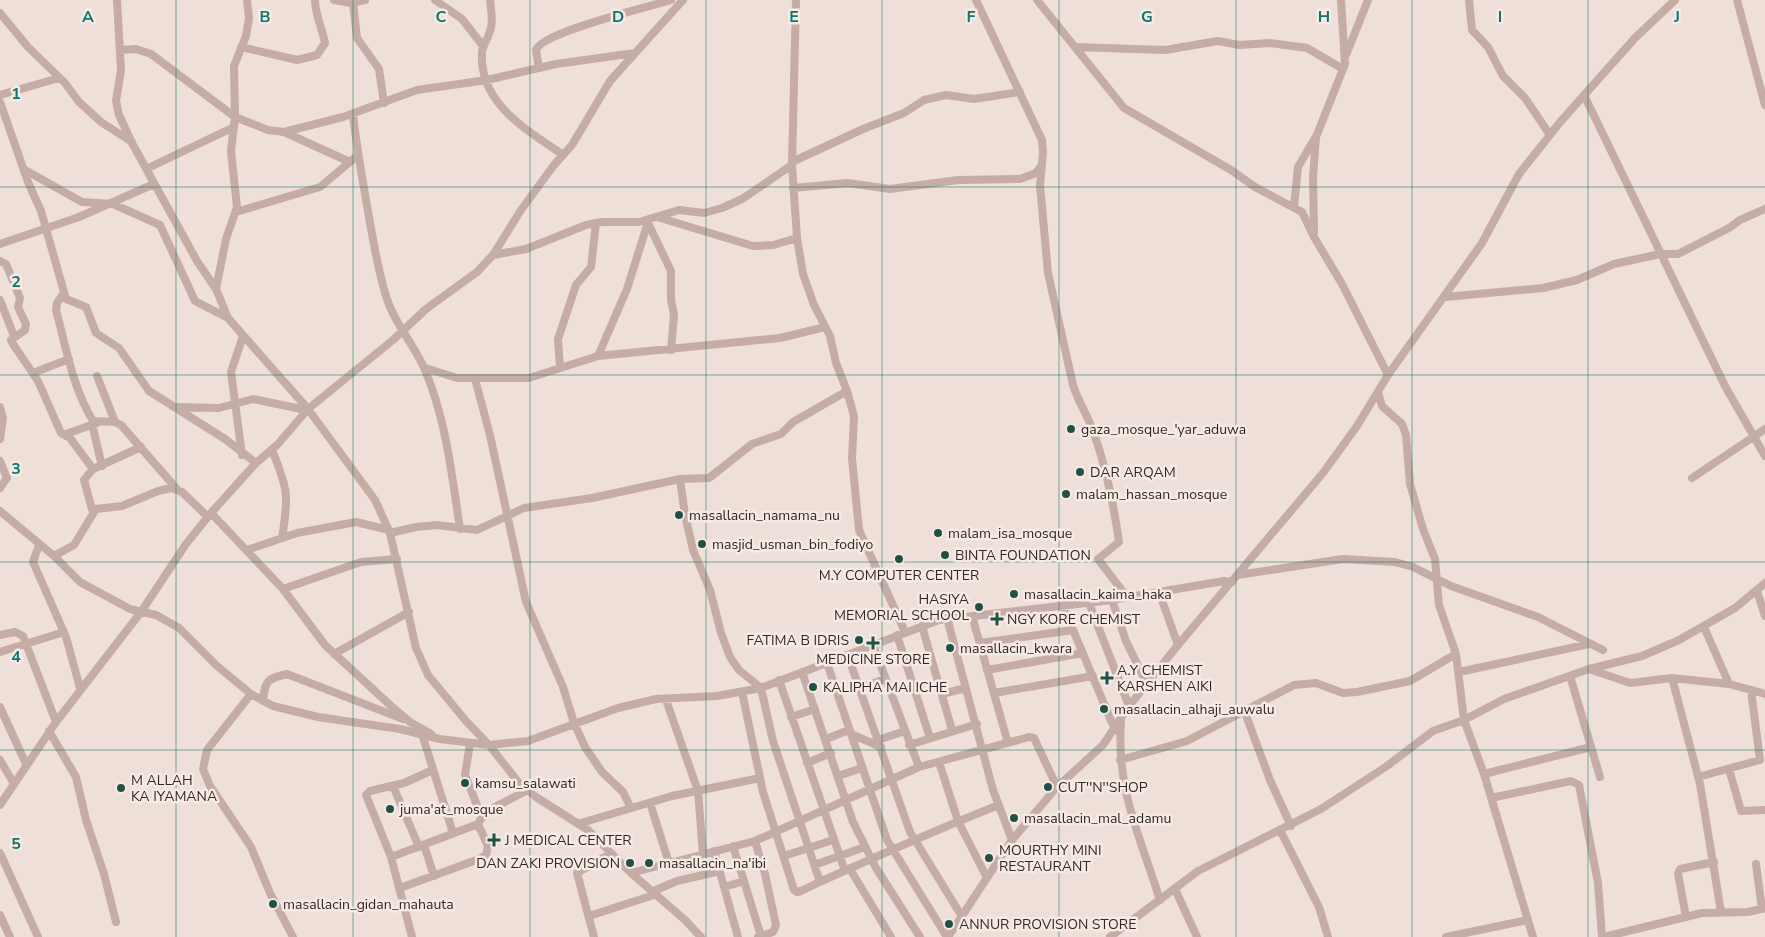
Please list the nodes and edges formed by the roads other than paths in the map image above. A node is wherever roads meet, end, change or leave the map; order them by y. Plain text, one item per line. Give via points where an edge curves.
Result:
1 (117, 0) edge
2 (247, 0) edge
3 (315, 0) edge
4 (334, 0) edge
5 (365, 0) edge
6 (434, 0) edge
7 (490, 0) edge
8 (671, 0) edge
9 (683, 0) edge
10 (796, 0) edge
11 (976, 0) edge
12 (1036, 0) edge
13 (1341, 0) edge
14 (1368, 0) edge
15 (1469, 0) edge
16 (1675, 0) edge
17 (1737, 0) edge
18 (353, 3) junction
19 (0, 13) edge
20 (483, 46) junction
21 (1075, 46) junction
22 (241, 47) junction
23 (120, 50) junction
24 (635, 53) junction
25 (1346, 56) junction
26 (539, 68) junction
27 (1343, 69) junction
28 (59, 78) junction
29 (487, 80) junction
30 (1020, 92) junction
31 (0, 95) edge
32 (1584, 95) junction
33 (0, 102) edge
34 (384, 103) junction
35 (1765, 105) edge
36 (353, 114) junction
37 (235, 117) junction
38 (234, 127) junction
39 (284, 132) junction
40 (1550, 135) junction
41 (1316, 137) junction
42 (132, 142) junction
43 (563, 155) junction
44 (357, 156) junction
45 (350, 162) junction
46 (792, 164) junction
47 (1042, 165) junction
48 (146, 169) junction
49 (25, 170) junction
50 (154, 184) junction
51 (793, 188) junction
52 (113, 204) junction
53 (1294, 207) junction
54 (1765, 209) edge
55 (236, 212) junction
56 (651, 220) junction
57 (596, 224) junction
58 (46, 227) junction
59 (1314, 237) junction
60 (797, 238) junction
61 (0, 244) edge
62 (1660, 254) junction
63 (493, 256) junction
64 (0, 261) edge
65 (216, 289) junction
66 (63, 294) junction
67 (1445, 297) junction
68 (0, 300) edge
69 (228, 318) junction
70 (825, 327) junction
71 (402, 332) junction
72 (14, 336) junction
73 (243, 336) junction
74 (671, 350) junction
75 (598, 356) junction
76 (69, 359) junction
77 (425, 368) junction
78 (560, 368) junction
79 (33, 373) junction
80 (1388, 375) junction
81 (97, 376) dead end
82 (475, 379) junction
83 (847, 392) junction
84 (1378, 392) junction
85 (235, 403) junction
86 (0, 407) edge
87 (177, 407) junction
88 (307, 409) junction
89 (116, 422) junction
90 (95, 423) junction
91 (1765, 429) edge
92 (66, 434) junction
93 (1756, 437) junction
94 (0, 439) edge
95 (141, 447) junction
96 (272, 450) junction
97 (242, 454) junction
98 (1765, 456) edge
99 (0, 461) edge
100 (256, 464) junction
101 (102, 466) junction
102 (93, 469) junction
103 (1692, 478) dead end
104 (680, 479) junction
105 (0, 488) edge
106 (176, 488) junction
107 (0, 511) edge
108 (93, 512) junction
109 (210, 515) junction
110 (508, 516) junction
111 (460, 529) junction
112 (390, 532) junction
113 (282, 538) junction
114 (39, 545) junction
115 (247, 550) junction
116 (54, 556) junction
117 (397, 558) junction
118 (1238, 575) junction
119 (1436, 580) junction
120 (1232, 582) junction
121 (1765, 583) edge
122 (283, 590) junction
123 (1756, 591) junction
124 (1159, 592) junction
125 (1127, 597) junction
126 (1112, 600) junction
127 (1089, 603) junction
128 (1063, 606) junction
129 (141, 612) junction
130 (408, 612) junction
131 (972, 616) junction
132 (1765, 616) edge
133 (947, 618) junction
134 (922, 626) junction
135 (1704, 627) junction
136 (1073, 630) junction
137 (64, 632) junction
138 (901, 633) junction
139 (0, 635) edge
140 (980, 643) junction
141 (26, 644) junction
142 (1589, 644) junction
143 (873, 645) junction
144 (1178, 645) junction
145 (1603, 650) dead end
146 (0, 652) edge
147 (1083, 653) junction
148 (334, 654) junction
149 (1456, 654) junction
150 (848, 656) junction
151 (827, 663) junction
152 (1589, 669) junction
153 (987, 670) junction
154 (802, 672) junction
155 (1459, 672) junction
156 (1093, 676) junction
157 (1570, 676) junction
158 (1672, 678) junction
159 (885, 679) junction
160 (779, 680) junction
161 (1147, 684) junction
162 (1729, 684) junction
163 (80, 688) junction
164 (761, 688) junction
165 (860, 688) junction
166 (966, 688) junction
167 (1750, 690) junction
168 (742, 692) junction
169 (994, 693) junction
170 (251, 694) junction
171 (942, 694) junction
172 (1765, 694) edge
173 (666, 700) junction
174 (263, 701) junction
175 (1129, 706) junction
176 (0, 707) edge
177 (815, 709) junction
178 (1244, 710) junction
179 (791, 717) junction
180 (1122, 719) junction
181 (1464, 720) junction
182 (56, 722) junction
183 (410, 722) junction
184 (574, 723) junction
185 (976, 724) junction
186 (952, 730) junction
187 (1115, 730) junction
188 (49, 731) junction
189 (850, 732) junction
190 (905, 732) junction
191 (422, 734) junction
192 (930, 738) junction
193 (440, 739) junction
194 (826, 739) junction
195 (470, 743) junction
196 (880, 743) junction
197 (1008, 743) junction
198 (489, 745) junction
199 (909, 745) junction
200 (1591, 747) junction
201 (983, 749) junction
202 (831, 753) junction
203 (0, 760) edge
204 (1120, 760) junction
205 (939, 762) junction
206 (807, 763) junction
207 (26, 764) junction
208 (919, 767) junction
209 (862, 768) junction
210 (1730, 768) junction
211 (433, 770) junction
212 (1484, 774) junction
213 (838, 776) junction
214 (1698, 777) junction
215 (760, 778) junction
216 (1600, 778) dead end
217 (893, 780) junction
218 (13, 782) junction
219 (393, 786) junction
220 (1057, 787) junction
221 (528, 790) junction
222 (698, 791) junction
223 (870, 791) junction
224 (1491, 798) junction
225 (847, 801) junction
226 (0, 803) edge
227 (650, 803) junction
228 (999, 805) junction
229 (630, 808) junction
230 (1765, 810) edge
231 (823, 811) junction
232 (480, 821) junction
233 (799, 821) junction
234 (958, 821) junction
235 (581, 823) junction
236 (1291, 826) junction
237 (1280, 830) junction
238 (776, 832) junction
239 (453, 833) junction
240 (833, 840) junction
241 (914, 840) junction
242 (1012, 840) junction
243 (755, 841) junction
244 (422, 846) junction
245 (733, 846) junction
246 (865, 847) junction
247 (809, 849) junction
248 (892, 850) junction
249 (714, 851) junction
250 (0, 853) edge
251 (610, 854) junction
252 (703, 854) junction
253 (784, 856) junction
254 (391, 857) junction
255 (840, 857) junction
256 (872, 860) junction
257 (1714, 862) junction
258 (669, 863) junction
259 (1756, 864) dead end
260 (814, 865) junction
261 (847, 870) junction
262 (720, 871) junction
263 (631, 873) junction
264 (434, 876) junction
265 (986, 876) junction
266 (824, 880) junction
267 (744, 882) junction
268 (724, 887) junction
269 (400, 888) junction
270 (1175, 889) junction
271 (653, 894) junction
272 (1160, 900) junction
273 (1763, 908) edge
274 (1721, 912) junction
275 (0, 915) edge
276 (961, 915) junction
277 (589, 916) junction
278 (1686, 917) junction
279 (1528, 920) junction
280 (116, 922) dead end
281 (759, 936) edge
282 (1115, 936) edge
283 (10, 937) edge
284 (38, 937) edge
285 (292, 937) edge
286 (412, 937) edge
287 (594, 937) edge
288 (701, 937) edge
289 (738, 937) edge
290 (891, 937) edge
291 (920, 937) edge
292 (947, 937) edge
293 (1197, 937) edge
294 (1328, 937) edge
295 (1446, 937) edge
296 (1533, 937) edge
297 (1603, 937) edge

1 - 23 street
2 - 22 street via 246,36
3 - 22 street via 325,43 316,55 297,60
4 - 18 street
5 - 18 street
6 - 20 street via 462,19
7 - 20 street via 491,28
8 - 26 street via 574,28 540,44 536,50
9 - 24 street
10 - 46 street
11 - 30 street
12 - 21 street
13 - 25 street
14 - 25 street
15 - 40 street via 1472,30 1488,47 1503,76 1524,98
16 - 32 street via 1635,38
17 - 35 street
18 - 34 street via 357,38 379,69
19 - 28 street
20 - 29 street
21 - 27 street via 1165,50 1218,41 1239,45 1270,43 1307,48
21 - 53 street via 1124,108
22 - 37 street via 234,66
23 - 37 street via 136,49 151,54
23 - 42 street via 121,70 116,101
24 - 26 street
24 - 43 street via 610,81
25 - 27 street
26 - 29 street
27 - 41 street
28 - 31 street
28 - 42 street via 101,122
29 - 34 street via 417,90
29 - 43 street via 505,113
30 - 46 street via 974,99 954,95 930,98 904,114 863,128
30 - 47 street via 1042,140
32 - 40 street
32 - 62 street
33 - 49 street
34 - 36 street
36 - 39 street
36 - 44 street
37 - 38 street
37 - 39 street via 268,130
38 - 48 street
38 - 55 street via 231,151
39 - 45 street
40 - 67 street via 1519,174 1482,244
41 - 53 street via 1298,167
41 - 59 street
42 - 48 street
43 - 63 street via 521,210
44 - 45 street
44 - 71 street via 380,276
45 - 55 street via 320,187
46 - 51 street
46 - 56 street via 742,199 722,208 704,213 679,210
47 - 51 street via 1036,173 1020,180 958,180 890,189 848,183
47 - 125 street via 1040,185 1048,273 1075,392 1108,474 1114,502 1119,542 1098,559
48 - 50 street
49 - 52 street via 82,202
49 - 58 street
50 - 52 street
50 - 65 street
51 - 60 street
52 - 58 street
52 - 69 street via 160,224 195,301
53 - 59 street via 1304,215
54 - 62 street via 1678,254
55 - 65 street via 226,239
56 - 57 street
56 - 60 street via 753,246 773,245
56 - 74 street via 671,271 674,315
56 - 75 street via 627,289
57 - 63 street via 526,249
57 - 78 street via 591,267 576,285 558,339
58 - 61 street
58 - 66 street
59 - 80 street
60 - 70 street via 803,274
62 - 67 street via 1614,264 1577,280 1543,288
62 - 93 street via 1725,386
63 - 71 street via 477,272 426,308
64 - 72 street via 6,264 20,298 18,308 26,324 25,330
65 - 69 street
66 - 76 street via 56,303 56,310
66 - 87 street via 71,303 86,307 96,333 119,348 150,390
67 - 80 street
68 - 72 street
69 - 73 street
70 - 74 street via 780,338
70 - 83 street
71 - 77 street
71 - 88 street
72 - 79 street via 13,344
73 - 85 street via 231,372
73 - 88 street
74 - 75 street
75 - 78 street
76 - 79 street
76 - 90 street via 88,413
77 - 82 street via 457,378
77 - 111 street via 450,458
78 - 82 street via 529,378 490,376
79 - 92 street via 61,433
80 - 84 street
81 - 89 street
82 - 110 street
83 - 104 street via 792,422 781,434 752,444 710,478
83 - 138 street via 854,416 852,458 859,530
84 - 118 street via 1323,473
84 - 119 street via 1382,406 1402,424 1407,442 1410,484 1423,529 1433,550
85 - 87 street via 219,408
85 - 88 street via 253,399
85 - 97 street
86 - 94 street via 3,418
87 - 97 street
88 - 96 street
88 - 112 street via 375,500
89 - 90 street
89 - 95 street
90 - 92 street
90 - 101 street
91 - 93 street
92 - 102 street
93 - 98 street
93 - 103 street
95 - 101 street
95 - 106 street
96 - 100 street
96 - 113 street via 288,501
97 - 100 street
99 - 105 street via 7,478
100 - 109 street
101 - 102 street
102 - 108 street via 84,480
104 - 110 street via 592,498 524,508
104 - 164 street via 684,515 730,657 739,670
106 - 108 street via 158,490 116,508 100,507
106 - 109 street
107 - 114 street
108 - 116 street via 74,545
109 - 115 street
109 - 129 street via 186,544
110 - 111 street via 484,529
110 - 184 street via 526,602 563,687
111 - 112 street via 437,525
112 - 113 street via 356,522
112 - 117 street
113 - 115 street
114 - 116 street
114 - 137 street via 33,562
115 - 122 street
116 - 129 street via 80,582
117 - 122 street via 361,562
117 - 130 street
118 - 119 street via 1317,562 1369,559 1413,567
118 - 120 street
119 - 142 street via 1538,617
119 - 149 street via 1439,605
120 - 124 street
120 - 144 street
121 - 123 street
122 - 148 street
123 - 132 street
123 - 135 street
124 - 125 street
124 - 144 street
125 - 126 street
126 - 127 street
126 - 161 street via 1126,641
127 - 128 street
127 - 175 street
128 - 131 street
128 - 136 street
129 - 163 street
129 - 170 street via 179,628
130 - 148 street
130 - 198 street via 416,648 428,675
131 - 133 street
131 - 140 street
133 - 134 street
133 - 166 street
134 - 138 street
134 - 171 street
135 - 152 street via 1642,656
135 - 162 street
136 - 140 street
136 - 147 street
137 - 141 street
137 - 163 street
138 - 143 street
138 - 192 street
139 - 141 street via 19,632
140 - 153 street
141 - 146 street
141 - 182 street
142 - 145 street
142 - 155 street
143 - 150 street
143 - 159 street
144 - 161 street
147 - 153 street
147 - 156 street
148 - 183 street
149 - 155 street
149 - 178 street via 1410,681 1349,693 1316,683 1294,685
150 - 151 street
150 - 165 street
151 - 154 street
151 - 189 street
152 - 157 street
152 - 158 street via 1630,683
153 - 169 street
154 - 160 street
154 - 177 street
155 - 181 street
156 - 169 street
156 - 187 street
157 - 181 street via 1504,700
157 - 200 street
158 - 162 street
158 - 214 street
159 - 165 street
159 - 190 street
160 - 164 street
160 - 179 street
161 - 175 street
162 - 167 street
163 - 182 street
164 - 168 street
164 - 233 street via 773,741
165 - 196 street
166 - 171 street
166 - 185 street
167 - 172 street
167 - 210 street via 1760,760
168 - 173 street
168 - 215 street
169 - 197 street
170 - 174 street
170 - 285 street via 207,750 204,769 210,786 251,846
171 - 186 street
173 - 184 street via 618,708
173 - 222 street
174 - 183 street via 268,680 287,674
174 - 191 street via 318,716
175 - 180 street
176 - 207 street
177 - 179 street
177 - 194 street
178 - 204 street via 1187,741
178 - 236 street
179 - 206 street
180 - 187 street
180 - 204 street
181 - 212 street
181 - 236 street via 1432,731 1387,766
182 - 188 street
183 - 193 street
184 - 198 street via 528,740
184 - 229 street via 602,772 623,792
185 - 186 street
185 - 201 street
186 - 192 street
187 - 220 street
188 - 207 street
188 - 280 street via 76,777
189 - 194 street
189 - 196 street
189 - 209 street
190 - 196 street
190 - 199 street
191 - 193 street
191 - 211 street
192 - 199 street
193 - 195 street
194 - 202 street
195 - 198 street
195 - 232 street via 465,774
196 - 217 street
197 - 201 street
197 - 220 street via 1034,738
198 - 221 street
199 - 208 street
200 - 212 street
200 - 216 street
201 - 205 street
201 - 228 street via 992,790
202 - 206 street
202 - 213 street
203 - 218 street
204 - 272 street via 1127,803
205 - 208 street
205 - 234 street
206 - 231 street
207 - 218 street
208 - 217 street
209 - 213 street
209 - 223 street
210 - 214 street
210 - 230 street via 1741,811
211 - 219 street
211 - 239 street
212 - 224 street
213 - 225 street
214 - 257 street
215 - 222 street
215 - 238 street
217 - 223 street
217 - 241 street
218 - 226 street
219 - 244 street
219 - 254 street via 370,791 366,796
220 - 242 street
221 - 232 street via 485,812
221 - 235 street
222 - 227 street
222 - 252 street
223 - 225 street
223 - 248 street
224 - 279 street
224 - 297 street via 1571,781 1579,785 1598,883
225 - 231 street
225 - 246 street
227 - 229 street
227 - 258 street
228 - 234 street
228 - 242 street
229 - 235 street
231 - 233 street
231 - 240 street
232 - 239 street
232 - 264 street via 488,846 486,855
233 - 238 street
233 - 247 street
234 - 241 street
234 - 265 street
235 - 251 street
236 - 237 street
237 - 270 street via 1198,871
237 - 294 street via 1319,907
238 - 243 street
238 - 253 street
239 - 244 street
240 - 247 street
240 - 255 street
241 - 248 street
241 - 276 street
242 - 265 street
243 - 245 street
243 - 281 street via 776,925 773,932
244 - 254 street
244 - 264 street
245 - 249 street
245 - 267 street
246 - 255 street
246 - 256 street
247 - 253 street
247 - 260 street
248 - 256 street
248 - 292 street
249 - 252 street
249 - 262 street
250 - 284 street
251 - 263 street
251 - 277 street via 577,873
252 - 258 street
253 - 266 street via 795,891
254 - 269 street
255 - 260 street
255 - 261 street
256 - 261 street
256 - 291 street
257 - 274 street
257 - 278 street via 1680,869 1678,874
258 - 263 street
259 - 273 street
260 - 266 street via 820,880
261 - 266 street
261 - 290 street
262 - 268 street
262 - 271 street via 677,881
263 - 271 street
264 - 269 street
265 - 276 street
267 - 268 street
267 - 281 street
268 - 289 street
269 - 286 street
270 - 272 street
270 - 293 street
271 - 277 street
271 - 288 street
272 - 282 street
273 - 274 street via 1748,912
274 - 278 street
275 - 283 street
276 - 292 street
277 - 287 street
278 - 297 street
279 - 295 street
279 - 296 street

